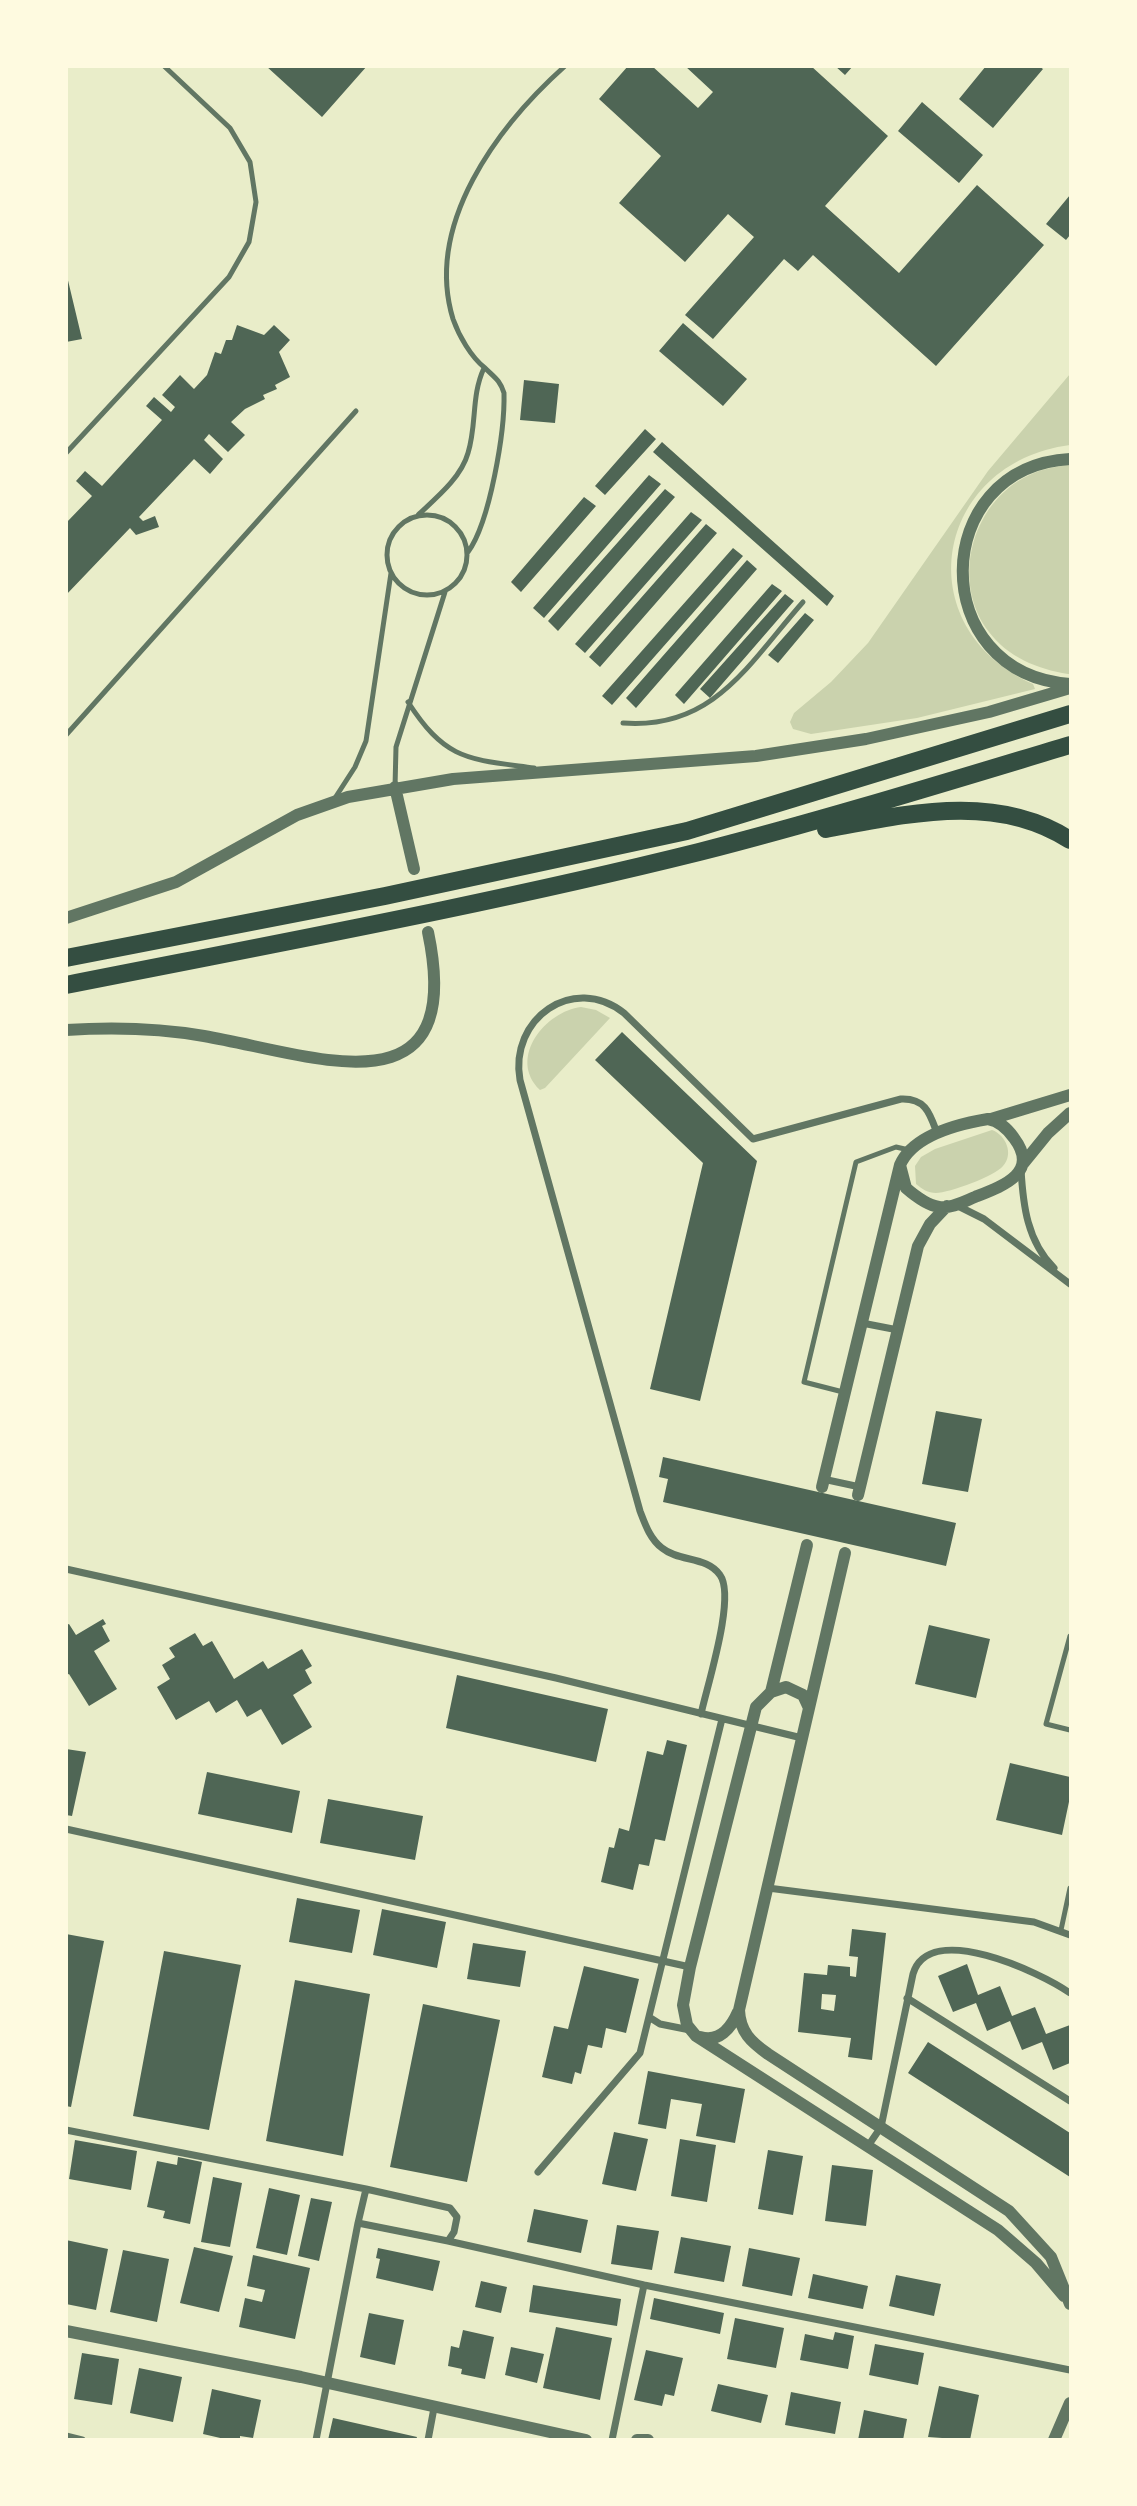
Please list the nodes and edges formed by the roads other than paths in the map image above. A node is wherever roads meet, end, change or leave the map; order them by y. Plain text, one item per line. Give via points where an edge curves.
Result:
1 (164, 66) edge
2 (565, 66) edge
3 (484, 368) junction
4 (356, 411) dead end
5 (66, 453) edge
6 (1070, 459) edge
7 (417, 516) junction
8 (468, 552) junction
9 (391, 573) junction
10 (446, 592) junction
11 (803, 602) dead end
12 (1070, 686) edge
13 (408, 702) junction
14 (1070, 714) edge
15 (623, 723) dead end
16 (66, 735) edge
17 (1070, 745) edge
18 (554, 770) junction
19 (394, 787) junction
20 (332, 802) junction
21 (1070, 840) edge
22 (695, 853) junction
23 (414, 869) dead end
24 (66, 918) edge
25 (428, 932) dead end
26 (66, 958) edge
27 (66, 985) edge
28 (66, 1030) edge
29 (1070, 1095) edge
30 (1070, 1113) edge
31 (991, 1119) junction
32 (937, 1134) junction
33 (909, 1150) junction
34 (900, 1165) junction
35 (1021, 1168) junction
36 (951, 1205) junction
37 (1070, 1283) edge
38 (862, 1323) junction
39 (898, 1330) junction
40 (843, 1392) junction
41 (822, 1483) joint
42 (859, 1491) joint
43 (807, 1545) dead end
44 (845, 1553) dead end
45 (66, 1569) edge
46 (1070, 1636) edge
47 (771, 1692) junction
48 (809, 1707) junction
49 (701, 1713) junction
50 (722, 1719) junction
51 (750, 1726) junction
52 (1070, 1730) edge
53 (802, 1738) junction
54 (66, 1829) edge
55 (768, 1888) junction
56 (1070, 1888) edge
57 (1061, 1930) junction
58 (1070, 1935) edge
59 (664, 1961) junction
60 (690, 1967) junction
61 (1070, 1993) edge
62 (907, 1998) junction
63 (739, 2010) junction
64 (649, 2017) junction
65 (693, 2033) junction
66 (1070, 2101) edge
67 (881, 2127) junction
68 (66, 2130) edge
69 (868, 2146) junction
70 (538, 2172) dead end
71 (366, 2189) junction
72 (358, 2223) junction
73 (448, 2241) junction
74 (644, 2285) junction
75 (1070, 2304) edge
76 (66, 2331) edge
77 (1070, 2370) edge
78 (328, 2384) junction
79 (1070, 2406) edge
80 (434, 2408) junction
81 (1067, 2423) edge
82 (66, 2436) edge
83 (82, 2440) edge
84 (316, 2440) edge
85 (428, 2440) edge
86 (586, 2440) edge
87 (612, 2440) edge
88 (636, 2440) edge
89 (648, 2440) edge
90 (1054, 2440) edge

1 - 5 lane via 230,128 250,162 256,202 249,242 229,277
2 - 3 lane via 491,150 456,223 448,284 453,319
3 - 7 lane via 475,393 466,460
3 - 8 lane via 500,383 504,406 486,513
4 - 16 lane
6 - 12 street via 1034,465 992,495 966,537 961,571 972,622 991,645 1016,666
7 - 8 lane via 440,516 451,522 466,541
7 - 9 lane via 401,524 391,538 387,556
8 - 10 lane via 461,579
9 - 10 lane via 414,594
9 - 20 lane via 366,741
10 - 13 lane
11 - 15 lane via 711,702 669,722
12 - 18 street via 989,712 852,741 726,760
13 - 18 lane via 435,739 456,753
13 - 19 lane via 395,755
14 - 26 highway via 687,831
17 - 22 highway
18 - 19 street
19 - 20 street
19 - 23 street
20 - 24 street via 282,822 176,882
21 - 22 highway via 1021,819 942,810
22 - 27 highway via 390,921
25 - 28 street via 436,988 430,1020 414,1044 385,1061 352,1063 154,1029
29 - 31 street
30 - 35 street
31 - 32 street
31 - 35 street via 1016,1141
32 - 33 street
32 - 49 street via 926,1107 901,1098 753,1139 624,1013 599,1000 566,999 552,1005 534,1019 522,1040 520,1080 640,1511 660,1547 710,1566 724,1585 724,1611
33 - 34 street
33 - 40 lane via 896,1147 856,1162 804,1382
34 - 36 street via 909,1191 934,1206
34 - 38 street
35 - 36 street via 1000,1187
35 - 37 street via 1034,1239
36 - 37 street via 984,1219
36 - 39 street via 933,1220 921,1239
38 - 39 street
38 - 40 street
39 - 42 street
40 - 41 street
41 - 42 street
43 - 47 street
44 - 48 street
45 - 49 street
46 - 52 lane via 1046,1724
47 - 48 street via 793,1688
47 - 51 street via 759,1702
48 - 53 street
49 - 50 street
50 - 51 street
50 - 59 street
51 - 53 street
51 - 60 street
53 - 55 street
54 - 59 street
55 - 57 street via 1021,1920
55 - 63 street
56 - 57 lane
57 - 58 street
59 - 60 street
59 - 64 street
60 - 65 street via 683,2005
61 - 62 street via 991,1956 933,1952 916,1964
62 - 66 street
62 - 67 street
63 - 65 street via 722,2034 708,2039
63 - 67 street via 752,2042
64 - 65 street
64 - 70 street via 640,2053
65 - 69 street
67 - 69 street
67 - 75 street via 1018,2219 1051,2257
68 - 71 street
69 - 75 street via 1006,2236 1045,2272
71 - 72 street
71 - 73 street via 450,2208 457,2222
72 - 73 street
72 - 78 street
73 - 74 street
74 - 77 street
74 - 87 street
76 - 78 street
78 - 80 street
78 - 84 street
79 - 81 street
80 - 85 street
80 - 86 street
81 - 90 street
82 - 83 street
88 - 89 street

